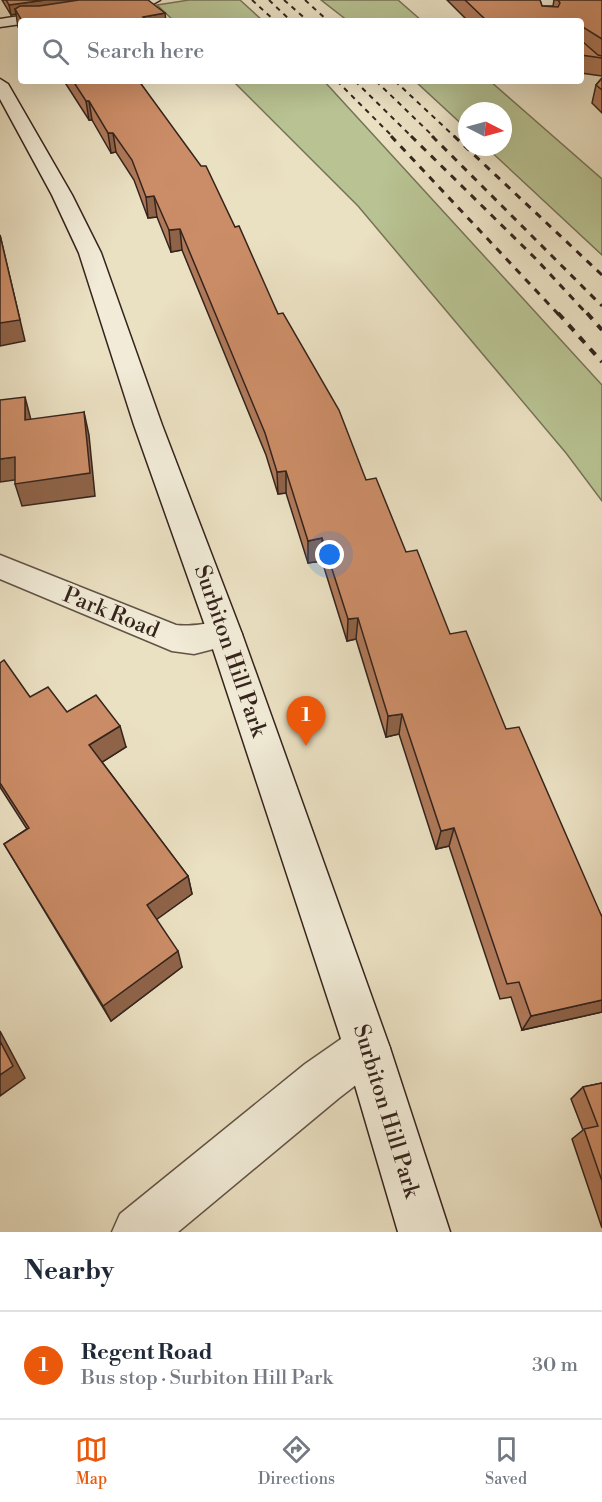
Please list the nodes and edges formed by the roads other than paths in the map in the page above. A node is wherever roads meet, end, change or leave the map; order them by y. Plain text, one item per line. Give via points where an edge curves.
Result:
1 (153, 0) edge
2 (514, 0) edge
3 (602, 10) edge
4 (33, 18) edge
5 (18, 20) edge
6 (0, 23) edge
7 (4, 98) edge
8 (0, 566) edge
9 (225, 634) junction
10 (367, 1048) junction
11 (138, 1232) edge
12 (424, 1232) edge

1 - 4 street
2 - 3 street via 546,11
5 - 6 street
7 - 9 street, Surbiton Hill Park via 62,195 90,253
8 - 9 street, Park Road via 172,638 194,641
9 - 10 street, Surbiton Hill Park
10 - 11 street
10 - 12 street, Surbiton Hill Park

